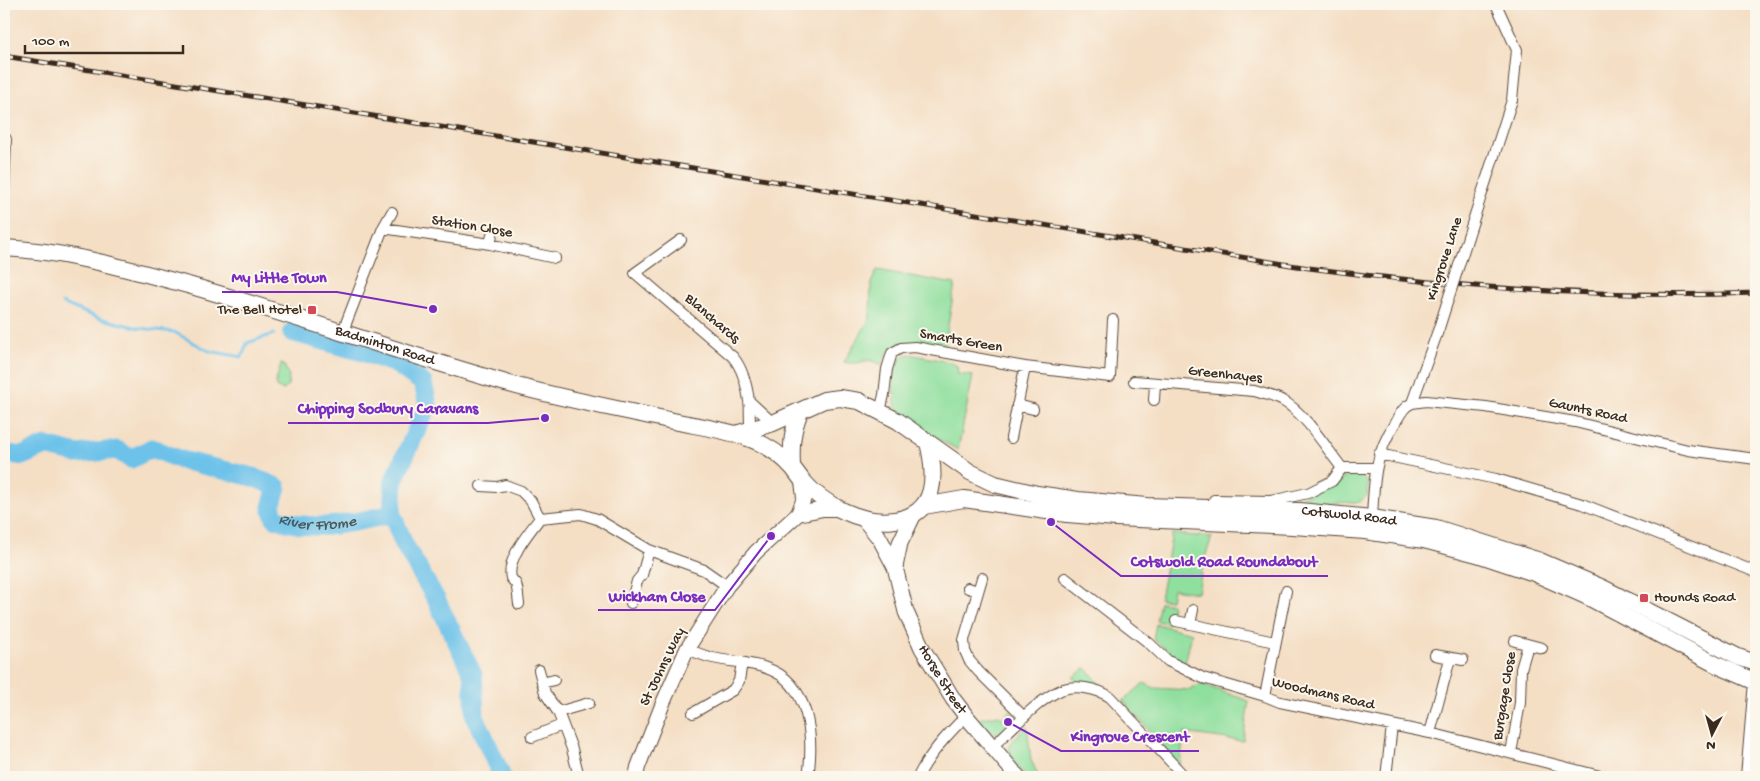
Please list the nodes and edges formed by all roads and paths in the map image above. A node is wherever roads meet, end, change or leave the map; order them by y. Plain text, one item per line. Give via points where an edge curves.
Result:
1 (1496, 4) edge
2 (4, 137) edge
3 (4, 190) edge
4 (392, 212) dead end
5 (383, 228) junction
6 (493, 230) dead end
7 (681, 240) dead end
8 (490, 244) junction
9 (4, 248) edge
10 (554, 258) dead end
11 (1113, 320) dead end
12 (343, 332) junction
13 (1025, 367) junction
14 (1134, 381) dead end
15 (1155, 384) junction
16 (1154, 400) dead end
17 (750, 401) junction
18 (1412, 402) junction
19 (1017, 405) junction
20 (1034, 408) dead end
21 (880, 411) junction
22 (800, 412) junction
23 (773, 423) junction
24 (748, 435) junction
25 (1011, 438) dead end
26 (928, 442) junction
27 (1379, 454) junction
28 (1756, 459) edge
29 (792, 466) junction
30 (1342, 468) junction
31 (1375, 468) junction
32 (802, 481) junction
33 (481, 486) dead end
34 (1191, 500) dead end
35 (841, 509) junction
36 (918, 511) junction
37 (798, 514) junction
38 (540, 518) junction
39 (863, 518) junction
40 (1372, 518) junction
41 (648, 550) junction
42 (895, 567) junction
43 (1756, 572) edge
44 (982, 578) dead end
45 (1065, 578) dead end
46 (727, 586) junction
47 (1286, 591) dead end
48 (631, 603) dead end
49 (519, 604) dead end
50 (1193, 610) dead end
51 (1176, 620) dead end
52 (1190, 624) junction
53 (1515, 641) dead end
54 (1275, 642) junction
55 (1528, 645) junction
56 (1542, 648) dead end
57 (687, 649) junction
58 (1435, 655) dead end
59 (1738, 657) junction
60 (1450, 659) junction
61 (1462, 660) dead end
62 (742, 662) junction
63 (1756, 663) edge
64 (540, 670) dead end
65 (554, 680) dead end
66 (1755, 682) edge
67 (542, 683) junction
68 (1265, 696) junction
69 (589, 703) dead end
70 (558, 712) junction
71 (693, 713) dead end
72 (966, 716) junction
73 (1024, 717) junction
74 (562, 725) junction
75 (1392, 726) junction
76 (1430, 733) junction
77 (532, 737) dead end
78 (992, 748) junction
79 (1511, 752) junction
80 (579, 777) edge
81 (636, 777) edge
82 (808, 777) edge
83 (918, 777) edge
84 (1018, 777) edge
85 (1185, 777) edge
86 (1386, 777) edge
87 (1604, 777) edge
88 (1746, 777) edge

1 - 18 street, Kingrove Lane, bridge via 1517,50 1512,100
2 - 3 street
4 - 5 street
5 - 8 street, Station Close
5 - 12 street
6 - 8 street
7 - 17 street, Blanchards via 635,273 733,357 740,365
8 - 10 street, Station Close
9 - 12 main road, Badminton Road via 29,249 128,269
11 - 13 street, Smarts Green via 1110,377
12 - 24 main road, Badminton Road via 500,382
13 - 19 street
13 - 21 street, Smarts Green via 915,347 901,348 892,354
14 - 15 street, Greenhayes
15 - 16 street
15 - 30 street, Greenhayes via 1254,391 1285,402 1301,416
17 - 23 street
17 - 24 street, Blanchards
18 - 27 street, Kingrove Lane via 1405,406
18 - 28 street, Gaunts Road via 1486,407 1567,420 1688,450
19 - 20 street
19 - 25 street
21 - 22 main road via 859,401 840,398 824,400
21 - 26 main road
22 - 23 main road, Badminton Road
22 - 29 main road via 791,445
23 - 24 main road, Badminton Road
24 - 29 main road, Badminton Road
26 - 36 main road via 934,479 931,494
26 - 40 main road, Cotswold Road via 970,472 995,484 1037,494 1147,506 1299,511
27 - 31 street, Kingrove Lane
27 - 43 street via 1496,478 1582,504
29 - 32 main road
30 - 31 street
30 - 34 street, Cotswold Road via 1332,481 1308,493 1271,501
31 - 40 street, Kingrove Lane
32 - 35 main road
32 - 37 street via 804,498
33 - 38 street via 505,484 521,491
35 - 37 street
35 - 39 main road
36 - 39 main road via 895,521
36 - 42 main road, Horse Street via 900,543
36 - 66 main road, Cotswold Road via 964,499 1067,514 1366,531 1424,540 1534,573
37 - 46 street, St Johns Way via 756,552
38 - 41 street via 581,514 597,519
38 - 49 street via 515,554 511,570
39 - 42 main road, Horse Street via 880,539
40 - 59 main road, Cotswold Road via 1436,528 1540,561 1603,588
41 - 46 street via 704,570
41 - 48 street
42 - 72 main road, Horse Street via 915,635
44 - 73 street via 973,590 965,651 978,671
45 - 68 street, Woodmans Road via 1149,642 1168,661 1203,678
46 - 57 street, St Johns Way
47 - 54 street
50 - 52 street
51 - 52 street
52 - 54 street
53 - 55 street
54 - 68 street
55 - 56 street
55 - 79 street, Burgage Close via 1521,669 1520,703
57 - 62 street via 710,658
57 - 81 street, St Johns Way via 662,703
58 - 60 street
59 - 63 main road, Cotswold Road
59 - 66 main road via 1754,671
60 - 61 street
60 - 76 street
62 - 71 street via 739,681 733,690
62 - 82 street via 766,668 789,680 806,712 810,730 812,750
64 - 67 street
65 - 67 street
66 - 88 street
67 - 70 street
68 - 75 street, Woodmans Road
69 - 70 street
70 - 74 street
72 - 78 main road, Horse Street
72 - 83 street via 947,736
73 - 78 street
73 - 85 street via 1063,690 1076,688 1102,692
74 - 77 street
74 - 80 street
75 - 76 street, Woodmans Road
75 - 86 street
76 - 79 street, Woodmans Road
78 - 84 main road, Horse Street
79 - 87 street, Woodmans Road

